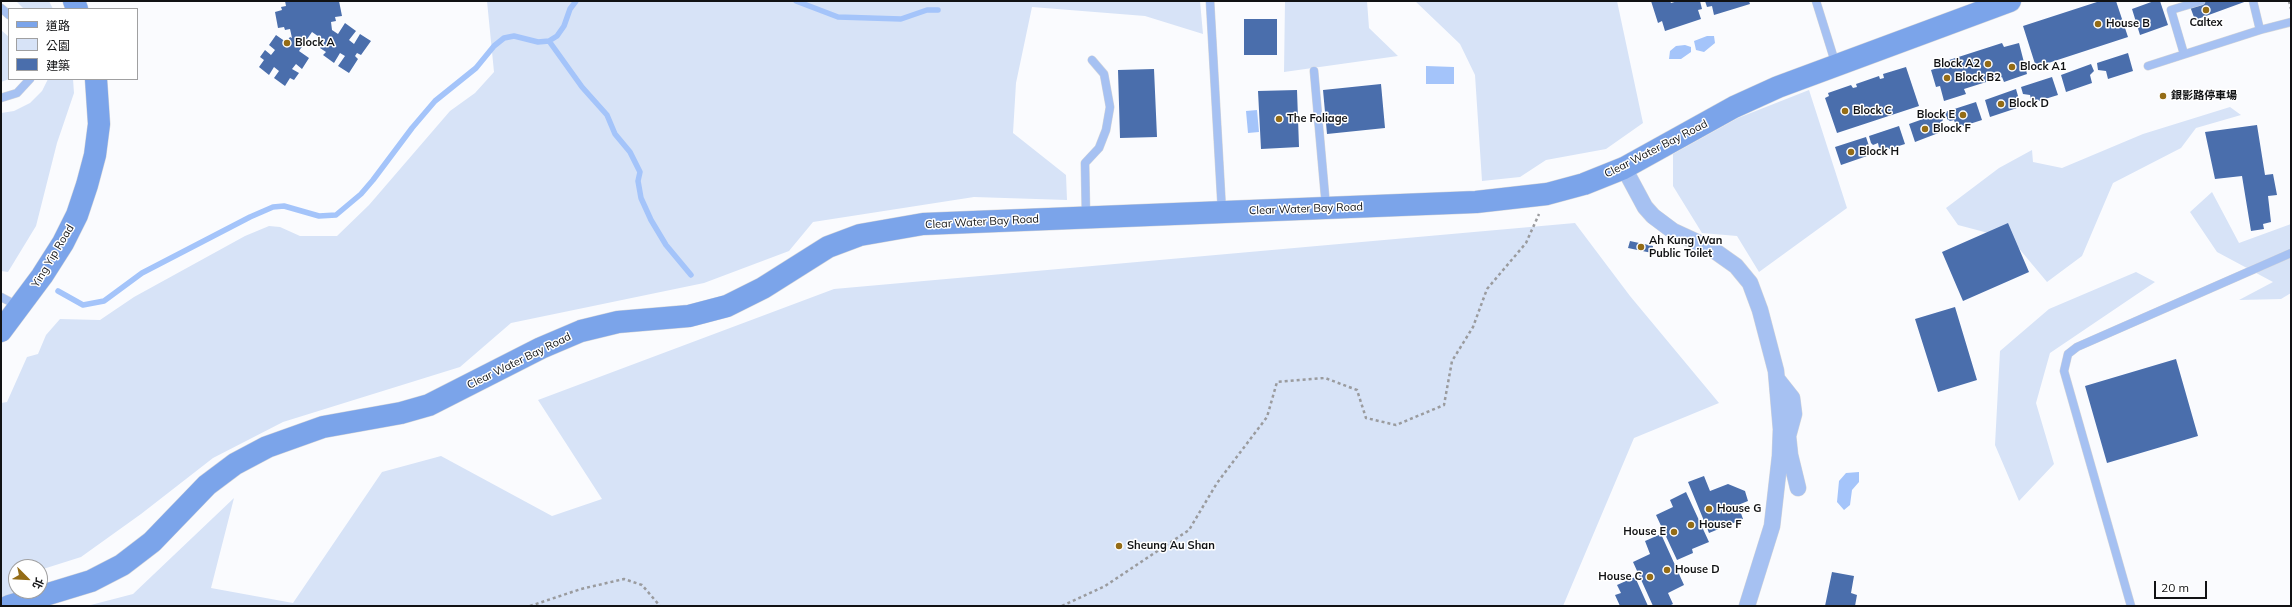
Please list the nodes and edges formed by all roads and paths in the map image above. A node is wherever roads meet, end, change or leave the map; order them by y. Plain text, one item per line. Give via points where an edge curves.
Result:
1 (1210, 1) edge
2 (1816, 1) edge
3 (2010, 1) edge
4 (2201, 1) edge
5 (2253, 1) edge
6 (2289, 1) edge
7 (2291, 9) edge
8 (2291, 22) edge
9 (2260, 30) junction
10 (2184, 54) junction
11 (1092, 60) dead end
12 (1836, 66) junction
13 (2148, 66) dead end
14 (1314, 71) dead end
15 (29, 80) edge
16 (96, 80) edge
17 (1, 98) edge
18 (1624, 168) junction
19 (1326, 208) junction
20 (1541, 209) dead end
21 (1222, 212) junction
22 (1086, 217) junction
23 (2291, 253) edge
24 (1, 297) edge
25 (20, 307) junction
26 (1, 331) edge
27 (1777, 379) junction
28 (1798, 488) dead end
29 (9, 606) edge
30 (530, 606) edge
31 (660, 606) edge
32 (1062, 606) edge
33 (1747, 606) edge
34 (2131, 606) edge

1 - 21 lane
2 - 12 lane
3 - 12 main road, Clear Water Bay Road
4 - 10 lane via 2171,10
5 - 9 lane
6 - 7 path
8 - 9 lane
9 - 10 lane
10 - 13 lane
11 - 22 lane via 1104,74 1110,108 1099,148 1084,163
12 - 18 main road, Clear Water Bay Road via 1754,98
14 - 19 lane
15 - 17 lane via 17,93
16 - 25 main road, Ying Yip Road via 99,124 88,185 63,243
18 - 19 main road, Clear Water Bay Road via 1584,184 1529,197 1476,202
18 - 27 street via 1637,195 1653,216 1673,231 1725,256 1744,274 1760,310
19 - 21 main road, Clear Water Bay Road
20 - 32 path via 1526,243 1487,289 1473,327 1452,361 1444,405 1396,425 1366,418 1357,390 1325,378 1277,382 1267,417 1217,483 1189,530 1105,586
21 - 22 main road, Clear Water Bay Road
22 - 29 main road, Clear Water Bay Road via 923,224 879,230 828,246 763,288 720,308 689,316 618,322 581,331 429,405 401,414 323,427 267,447 235,464 212,481 152,542 122,565 91,582
23 - 34 lane via 2076,347 2068,354 2064,371
24 - 25 lane
25 - 26 main road, Ying Yip Road
27 - 28 street via 1792,398 1794,414 1788,436
27 - 33 street via 1781,429 1776,505 1767,547
30 - 31 path via 581,589 624,579 642,585

